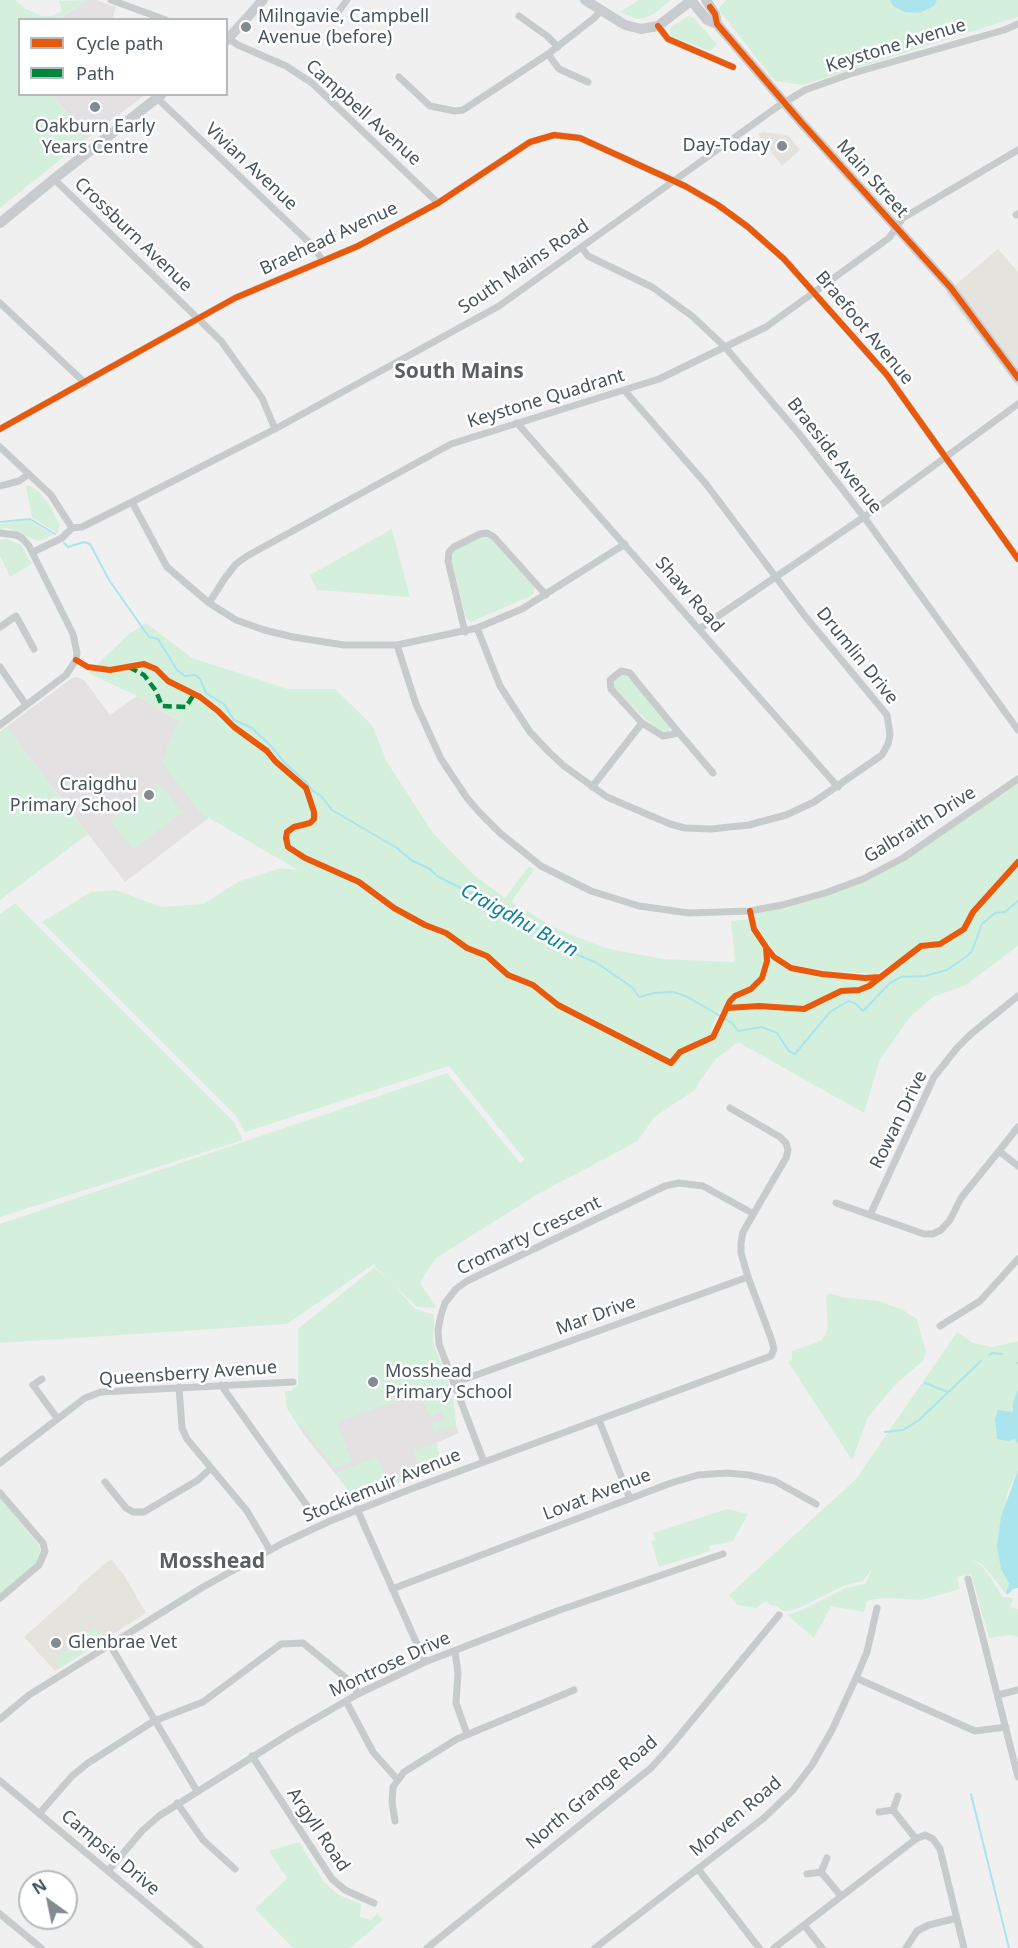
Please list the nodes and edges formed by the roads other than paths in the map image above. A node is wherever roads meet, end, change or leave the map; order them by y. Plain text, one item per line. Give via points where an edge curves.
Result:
1 (111, 0) edge
2 (263, 0) edge
3 (347, 0) edge
4 (585, 0) edge
5 (692, 0) edge
6 (706, 0) edge
7 (339, 11) dead end
8 (601, 11) junction
9 (519, 16) dead end
10 (160, 18) edge
11 (717, 24) junction
12 (1018, 24) edge
13 (658, 26) junction
14 (228, 40) edge
15 (558, 47) junction
16 (548, 54) junction
17 (733, 67) dead end
18 (399, 77) dead end
19 (588, 81) dead end
20 (159, 96) edge
21 (785, 102) junction
22 (1018, 150) edge
23 (54, 179) junction
24 (673, 181) junction
25 (438, 203) junction
26 (0, 224) edge
27 (897, 228) junction
28 (582, 248) junction
29 (322, 260) junction
30 (814, 294) junction
31 (0, 303) edge
32 (199, 318) junction
33 (725, 347) junction
34 (1018, 378) edge
35 (85, 383) junction
36 (625, 391) junction
37 (1018, 404) edge
38 (517, 423) junction
39 (0, 429) edge
40 (275, 429) junction
41 (0, 447) edge
42 (945, 458) junction
43 (29, 474) junction
44 (0, 486) edge
45 (132, 502) junction
46 (864, 517) junction
47 (72, 528) junction
48 (0, 533) edge
49 (625, 544) junction
50 (33, 552) junction
51 (1018, 559) edge
52 (777, 578) junction
53 (546, 595) junction
54 (209, 603) junction
55 (0, 627) edge
56 (477, 628) junction
57 (699, 629) junction
58 (465, 632) junction
59 (397, 645) junction
60 (34, 649) dead end
61 (0, 667) edge
62 (26, 705) junction
63 (642, 723) junction
64 (0, 725) edge
65 (1018, 730) edge
66 (679, 732) junction
67 (713, 773) dead end
68 (1018, 779) edge
69 (592, 787) junction
70 (838, 787) junction
71 (1018, 996) edge
72 (730, 1108) dead end
73 (1018, 1127) edge
74 (999, 1151) junction
75 (1018, 1166) edge
76 (836, 1203) dead end
77 (752, 1213) junction
78 (870, 1215) junction
79 (1018, 1259) edge
80 (748, 1277) junction
81 (940, 1326) dead end
82 (42, 1379) dead end
83 (293, 1382) dead end
84 (454, 1383) junction
85 (221, 1385) junction
86 (179, 1388) junction
87 (57, 1418) junction
88 (600, 1420) junction
89 (483, 1462) junction
90 (0, 1463) edge
91 (211, 1468) junction
92 (105, 1482) dead end
93 (0, 1493) edge
94 (630, 1498) junction
95 (816, 1504) dead end
96 (308, 1507) dead end
97 (357, 1509) junction
98 (270, 1550) junction
99 (723, 1554) dead end
100 (968, 1579) dead end
101 (392, 1589) junction
102 (0, 1598) edge
103 (878, 1608) dead end
104 (779, 1615) dead end
105 (110, 1645) junction
106 (455, 1651) junction
107 (425, 1662) junction
108 (856, 1678) junction
109 (574, 1690) dead end
110 (1018, 1690) edge
111 (358, 1694) junction
112 (998, 1695) junction
113 (346, 1701) junction
114 (0, 1719) edge
115 (154, 1721) junction
116 (1006, 1727) junction
117 (467, 1734) junction
118 (252, 1756) junction
119 (1018, 1777) edge
120 (397, 1779) junction
121 (0, 1781) edge
122 (197, 1791) junction
123 (898, 1796) dead end
124 (177, 1803) junction
125 (893, 1810) junction
126 (879, 1812) dead end
127 (39, 1814) junction
128 (395, 1821) dead end
129 (916, 1839) junction
130 (827, 1858) dead end
131 (235, 1869) dead end
132 (698, 1869) junction
133 (108, 1871) junction
134 (821, 1872) junction
135 (807, 1874) dead end
136 (841, 1896) junction
137 (374, 1904) dead end
138 (0, 1914) edge
139 (957, 1918) junction
140 (804, 1925) junction
141 (40, 1948) edge
142 (200, 1948) edge
143 (428, 1948) edge
144 (595, 1948) edge
145 (759, 1948) edge
146 (774, 1948) edge
147 (822, 1948) edge
148 (906, 1948) edge
149 (964, 1948) edge

1 - 10 street
2 - 14 main road
3 - 7 street
4 - 8 main road
5 - 11 main road, Main Street via 707,20
5 - 13 main road
6 - 11 main road, Main Street
8 - 13 main road via 633,28
8 - 15 street
9 - 15 street
11 - 21 main road, Main Street
12 - 21 street, Keystone Avenue via 850,74 805,90
13 - 17 street via 668,39
14 - 25 street, Campbell Avenue via 286,66 312,83
15 - 16 street
16 - 18 street via 459,111 427,104
16 - 19 street via 559,69
20 - 23 main road
20 - 29 street, Vivian Avenue via 314,247
21 - 24 street, South Mains Road
21 - 27 main road, Main Street
22 - 27 street, Keystone Quadrant via 903,218
23 - 26 main road
23 - 32 street, Crossburn Avenue
24 - 25 street, Braehead Avenue via 580,138 554,135 530,142
24 - 28 street, South Mains Road
24 - 30 street, Braefoot Avenue via 718,205 748,227 784,259
25 - 29 street, Braehead Avenue via 358,246
27 - 30 street, Keystone Quadrant
27 - 34 main road, Main Street via 951,288
28 - 33 street, Braeside Avenue via 588,256 652,287
28 - 40 street, South Mains Road via 499,306
29 - 32 street, Braehead Avenue
30 - 33 street, Keystone Quadrant via 766,327
30 - 42 street, Braefoot Avenue via 887,375
31 - 35 street
32 - 35 street, Braehead Avenue
32 - 40 street, Crossburn Avenue via 221,341 262,398
33 - 36 street, Keystone Quadrant
33 - 46 street, Braeside Avenue
35 - 39 street, Braehead Avenue
36 - 38 street, Keystone Quadrant
36 - 52 street, Drumlin Drive via 706,484
37 - 42 street
38 - 49 street, Shaw Road
38 - 54 street, Keystone Quadrant via 451,444 247,556 231,571
40 - 45 street, South Mains Road
41 - 43 street
42 - 46 street
42 - 51 street, Braefoot Avenue
43 - 44 street
43 - 47 street via 51,495
45 - 47 street, South Mains Road via 82,527
45 - 54 street via 167,567
46 - 52 street
46 - 65 street, Braeside Avenue
47 - 50 street via 62,538
48 - 50 street via 22,538
49 - 53 street
49 - 57 street, Shaw Road
50 - 62 street via 73,634 77,653 66,675
52 - 57 street
52 - 70 street, Drumlin Drive via 887,715 890,735 882,755
53 - 56 street
53 - 58 street via 494,537 480,534 454,547 447,561
54 - 59 street via 236,620 293,637 344,645
55 - 60 street via 16,616
56 - 58 street
56 - 69 street, Drumlin Drive via 500,686 530,732
57 - 70 street, Shaw Road
58 - 59 street
59 - 68 street, Galbraith Drive via 416,704 441,759 480,813 541,866 591,891 639,906 689,913 750,911 825,893 903,858
61 - 62 street
62 - 64 street
63 - 66 street via 663,736
63 - 66 street via 611,689 610,680 621,671 630,673
63 - 69 street
66 - 67 street
69 - 70 street, Drumlin Drive via 670,824 711,829 749,825 786,815
71 - 78 street, Rowan Drive via 971,1034 934,1077
72 - 77 street via 780,1137 788,1150
73 - 74 street
74 - 75 street
74 - 78 street via 961,1197 950,1220 933,1234
76 - 78 street
77 - 80 street via 741,1244
77 - 84 street, Cromarty Crescent via 703,1186 665,1186 467,1281 445,1303 438,1330 439,1344
79 - 81 street via 980,1301
80 - 84 street, Mar Drive
80 - 88 street, Stockiemuir Avenue via 771,1338 771,1356
82 - 87 street via 33,1385
83 - 85 street, Queensberry Avenue
84 - 89 street, Cromarty Crescent
85 - 86 street, Queensberry Avenue
85 - 96 street, Stockiemuir Avenue
86 - 87 street, Queensberry Avenue via 101,1392
86 - 91 street via 182,1428
87 - 90 street, Queensberry Avenue
88 - 89 street, Stockiemuir Avenue
88 - 94 street
89 - 97 street, Stockiemuir Avenue
91 - 92 street via 144,1512 126,1508
91 - 98 street via 247,1511
93 - 102 street via 43,1543 45,1551 39,1565
94 - 95 street, Lovat Avenue via 698,1475 727,1473 775,1481
94 - 101 street, Lovat Avenue
97 - 98 street, Stockiemuir Avenue
97 - 101 street
98 - 105 street, Stockiemuir Avenue
99 - 106 street, Montrose Drive
100 - 112 street
101 - 107 street
103 - 108 street, Morven Road
104 - 143 street, North Grange Road via 651,1768
105 - 114 street, Stockiemuir Avenue via 29,1695
105 - 115 street
106 - 107 street, Montrose Drive
106 - 117 street via 456,1703
107 - 111 street, Montrose Drive
108 - 116 street via 975,1731
108 - 132 street, Morven Road via 817,1756 793,1790
109 - 117 street
110 - 112 street
111 - 113 street, Montrose Drive
111 - 115 street via 352,1683 303,1643 289,1642 203,1702
112 - 116 street
113 - 118 street, Montrose Drive
113 - 120 street via 373,1752
115 - 122 street
115 - 127 street via 88,1763
116 - 119 street
117 - 120 street
118 - 122 street, Montrose Drive
118 - 137 street, Argyll Road via 332,1880
120 - 128 street via 392,1794
121 - 127 street, Campsie Drive
122 - 124 street, Montrose Drive
123 - 125 street
124 - 131 street via 203,1840
124 - 133 street, Montrose Drive via 142,1831
125 - 126 street
125 - 129 street
127 - 133 street, Campsie Drive
129 - 136 street
129 - 139 street via 925,1835 939,1849
130 - 134 street
132 - 144 street, Morven Road
132 - 145 street
133 - 142 street, Campsie Drive
134 - 135 street
134 - 136 street
136 - 140 street
138 - 141 street
139 - 148 street via 928,1925 917,1932
139 - 149 street
140 - 146 street
140 - 147 street

